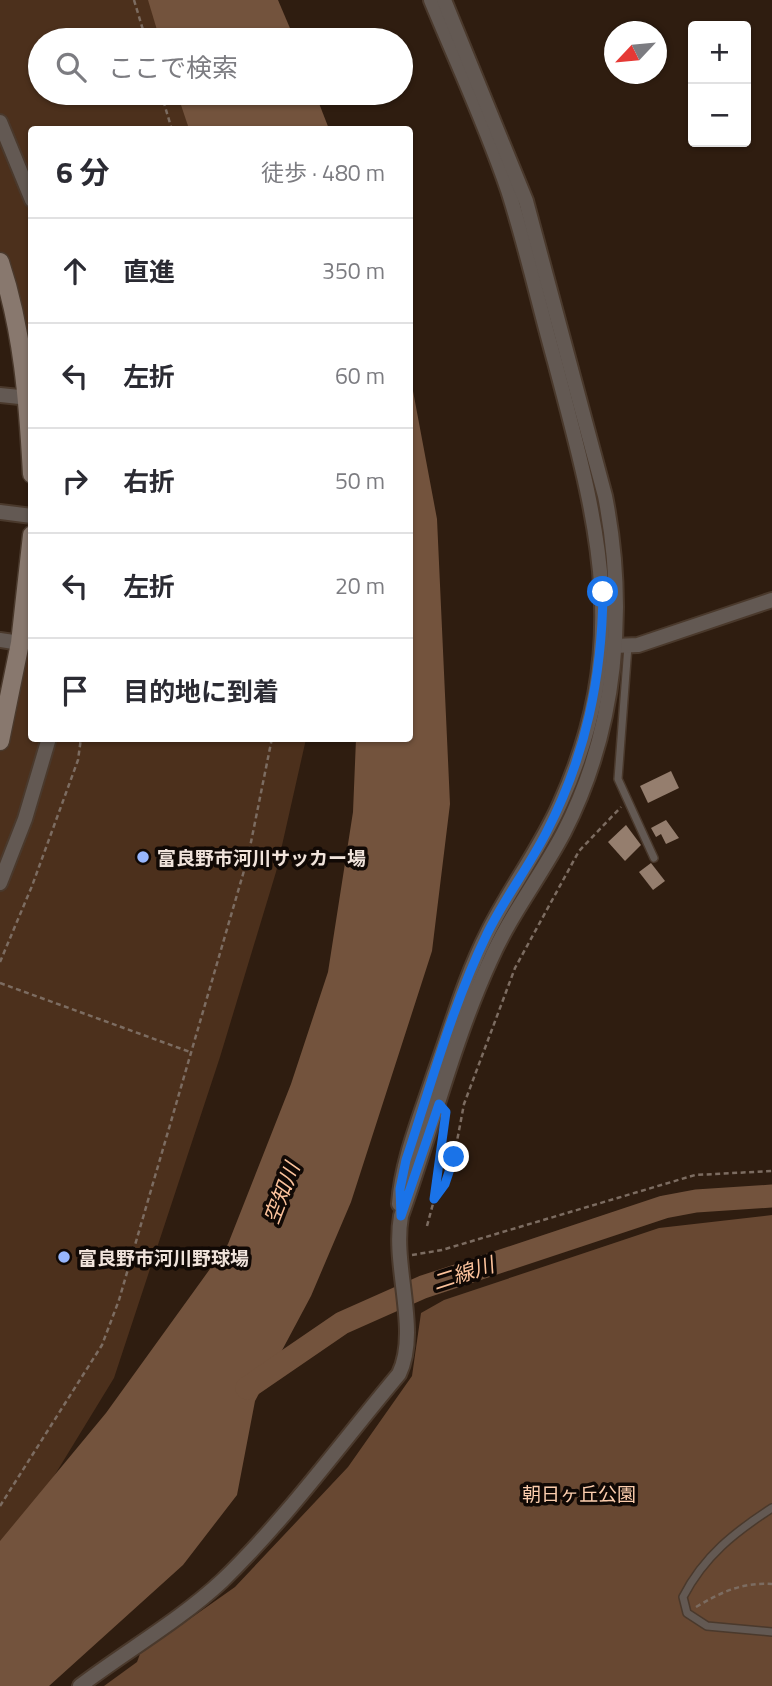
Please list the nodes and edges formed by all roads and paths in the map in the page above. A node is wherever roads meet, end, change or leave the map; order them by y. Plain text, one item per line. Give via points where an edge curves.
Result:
1 (134, 0) edge
2 (431, 0) edge
3 (444, 0) edge
4 (142, 28) edge
5 (165, 105) edge
6 (0, 122) edge
7 (171, 126) edge
8 (28, 190) edge
9 (0, 262) edge
10 (4, 288) edge
11 (28, 394) edge
12 (0, 395) edge
13 (28, 398) edge
14 (0, 512) edge
15 (28, 516) edge
16 (28, 571) edge
17 (772, 600) edge
18 (0, 640) edge
19 (20, 643) junction
20 (621, 646) junction
21 (0, 741) edge
22 (48, 742) edge
23 (80, 742) edge
24 (271, 742) edge
25 (626, 802) junction
26 (654, 858) dead end
27 (0, 883) edge
28 (0, 962) edge
29 (0, 983) edge
30 (190, 1052) junction
31 (439, 1104) junction
32 (772, 1171) edge
33 (434, 1199) junction
34 (401, 1216) junction
35 (427, 1226) dead end
36 (398, 1257) junction
37 (0, 1506) edge
38 (772, 1508) edge
39 (772, 1584) edge
40 (687, 1613) junction
41 (772, 1632) edge
42 (80, 1686) edge

1 - 4 path
2 - 34 street via 520,229 590,498 601,561 603,623 595,698 576,765 546,835 487,933 467,980 406,1160
3 - 20 street via 526,201 605,496
5 - 7 path
6 - 8 street
9 - 10 street
10 - 11 street
12 - 13 street
14 - 15 street
16 - 19 street
17 - 20 street via 669,636
18 - 19 street
19 - 21 street
20 - 25 lane via 618,779
20 - 31 street via 581,791 564,832 489,961
22 - 27 street
23 - 28 path via 74,773
24 - 30 path via 248,857
25 - 26 lane
25 - 33 path via 579,851 532,932 495,1017 464,1104 445,1184
29 - 30 path
30 - 37 path via 102,1345
31 - 33 path via 446,1112
31 - 34 street
32 - 36 path via 695,1175 442,1250
33 - 35 path
34 - 36 street
36 - 42 street via 407,1337 400,1374 291,1507 224,1579 195,1605
38 - 40 lane via 733,1534 697,1570 684,1597
39 - 40 path via 752,1582 731,1588
40 - 41 lane via 707,1626

